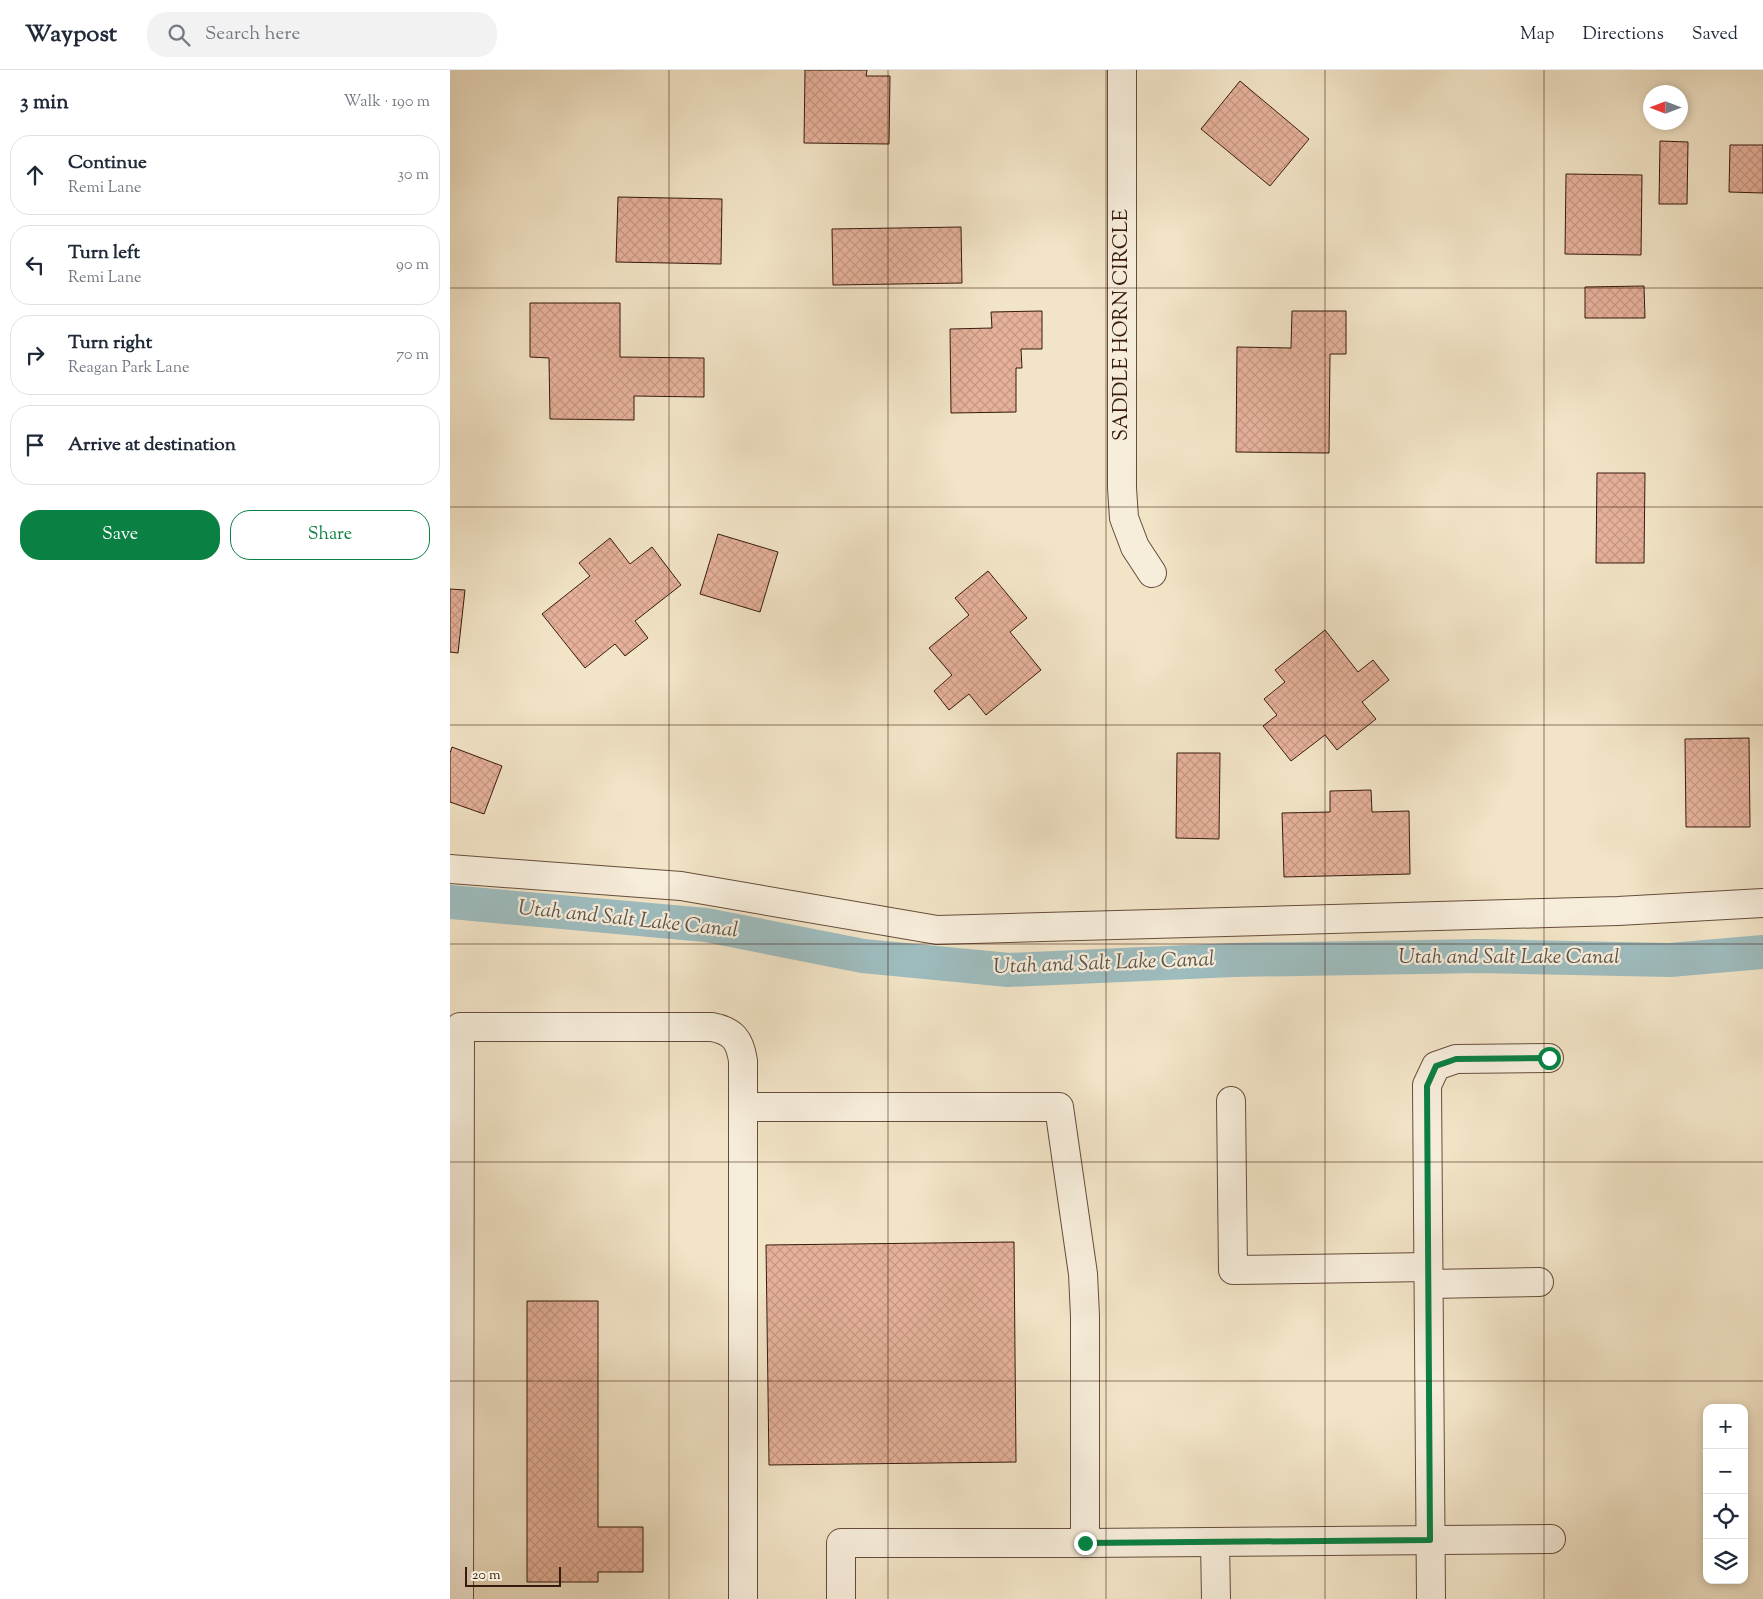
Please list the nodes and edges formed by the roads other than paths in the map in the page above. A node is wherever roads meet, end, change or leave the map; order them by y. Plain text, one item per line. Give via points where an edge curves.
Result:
1 (1122, 70) edge
2 (1152, 573) dead end
3 (450, 868) edge
4 (1763, 903) edge
5 (1549, 1058) dead end
6 (1231, 1101) dead end
7 (743, 1107) junction
8 (1428, 1276) junction
9 (1539, 1282) dead end
10 (1551, 1539) dead end
11 (1430, 1540) junction
12 (1215, 1542) junction
13 (1085, 1543) junction
14 (458, 1599) edge
15 (743, 1599) edge
16 (841, 1599) edge
17 (1216, 1599) edge
18 (1431, 1599) edge

1 - 2 street, SADDLE HORN CIRCLE via 1122,488 1124,518 1135,547
3 - 4 street via 681,886 937,930 1618,911
5 - 8 street via 1456,1059 1436,1066 1427,1086
6 - 8 street via 1233,1270
7 - 13 street via 1059,1107 1083,1282
7 - 14 street via 741,1049 735,1038 720,1028 460,1027
7 - 15 street
8 - 9 street
8 - 11 street
10 - 11 street
11 - 12 street
11 - 18 street
12 - 13 street
12 - 17 street
13 - 16 street via 841,1543

